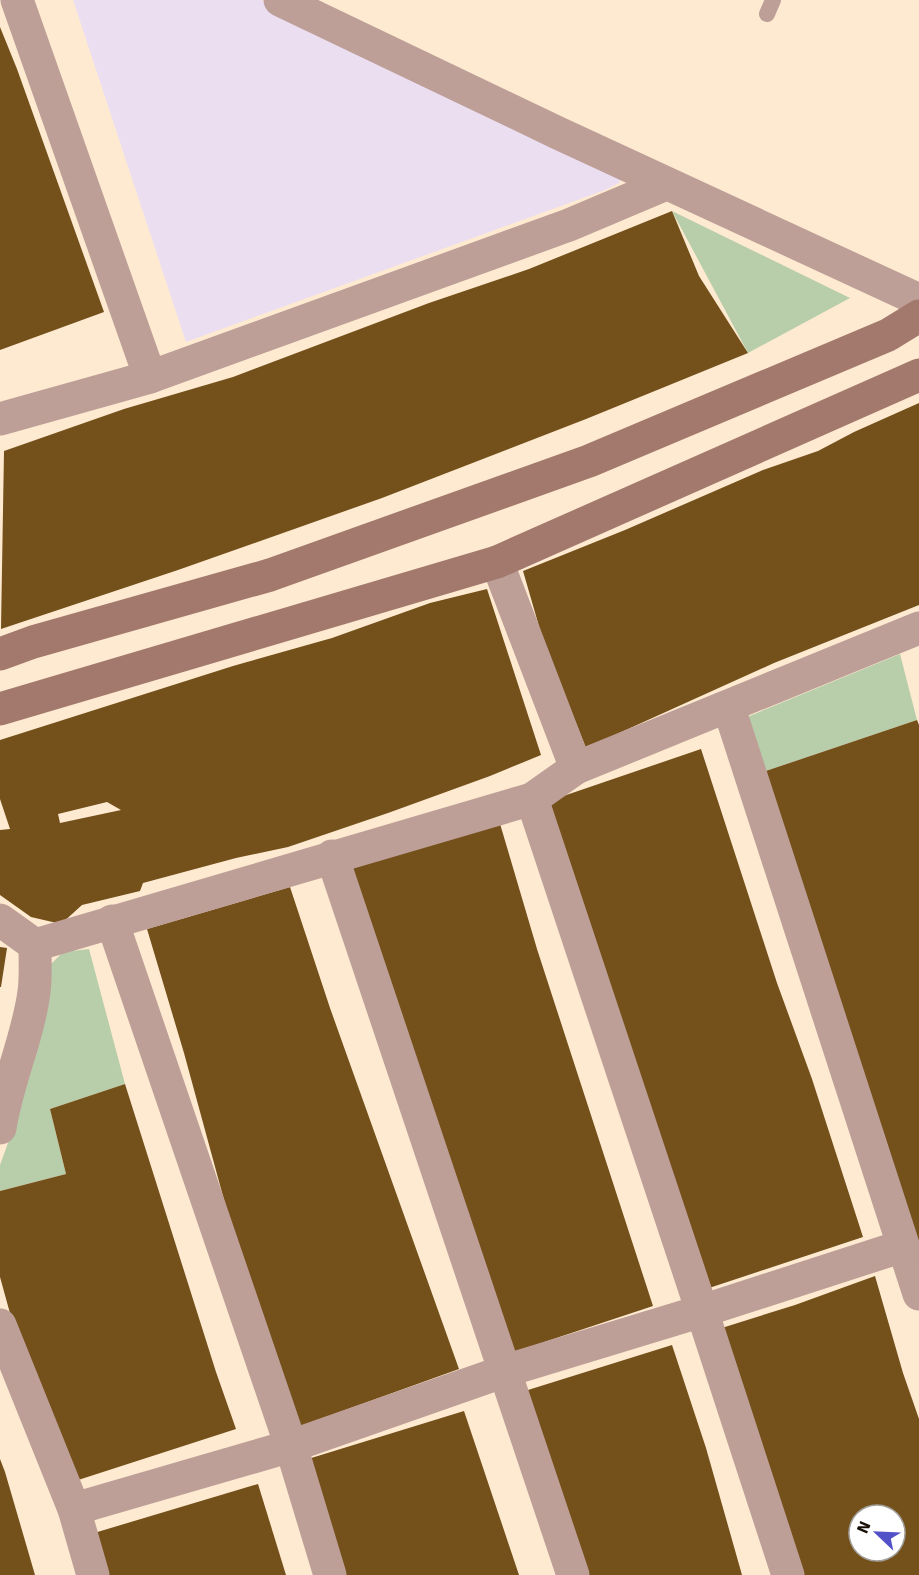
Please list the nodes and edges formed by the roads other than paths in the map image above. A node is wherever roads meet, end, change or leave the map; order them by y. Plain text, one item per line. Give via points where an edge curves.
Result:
1 (18, 0) edge
2 (280, 0) edge
3 (666, 184) junction
4 (919, 300) edge
5 (919, 316) edge
6 (919, 375) edge
7 (150, 377) junction
8 (0, 419) edge
9 (497, 562) junction
10 (916, 639) edge
11 (0, 654) edge
12 (729, 708) junction
13 (0, 709) edge
14 (576, 768) junction
15 (531, 799) junction
16 (332, 856) junction
17 (0, 920) edge
18 (111, 921) junction
19 (35, 945) junction
20 (0, 1128) edge
21 (903, 1246) junction
22 (919, 1294) edge
23 (702, 1311) junction
24 (0, 1326) edge
25 (505, 1371) junction
26 (291, 1446) junction
27 (74, 1509) junction
28 (93, 1575) edge
29 (330, 1575) edge
30 (573, 1575) edge
31 (788, 1575) edge

1 - 7 street
2 - 3 street
3 - 4 street
3 - 7 street via 569,225
5 - 11 street via 888,335 589,461 270,575
6 - 9 street
7 - 8 street
9 - 13 street
9 - 14 street
10 - 12 street
12 - 14 street
12 - 21 street
14 - 15 street
15 - 16 street
15 - 23 street
16 - 18 street
16 - 25 street
17 - 19 street
18 - 19 street
18 - 26 street
19 - 20 street via 34,991
21 - 22 street
21 - 23 street
23 - 25 street
23 - 31 street
24 - 27 street
25 - 26 street
25 - 30 street
26 - 27 street
26 - 29 street
27 - 28 street

